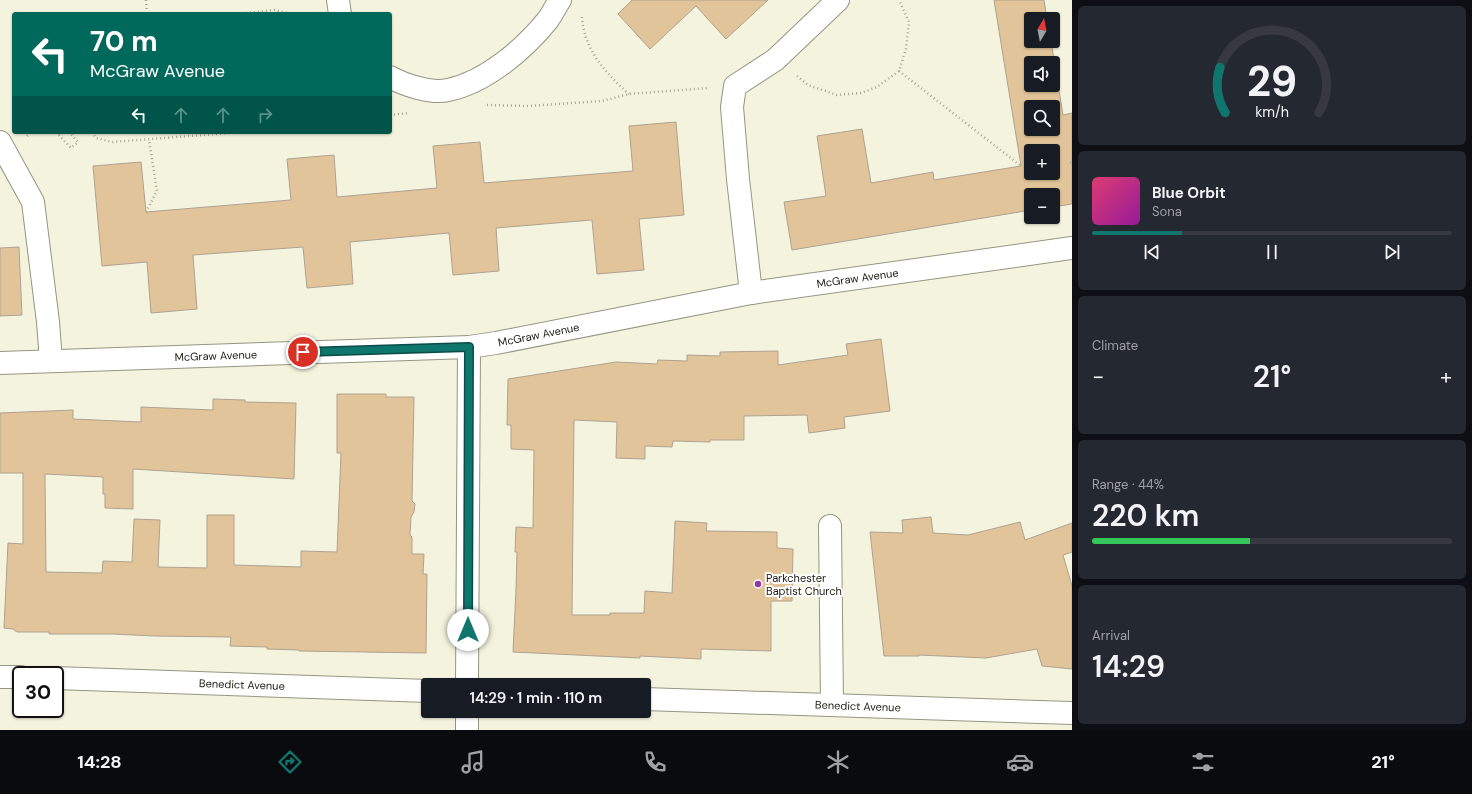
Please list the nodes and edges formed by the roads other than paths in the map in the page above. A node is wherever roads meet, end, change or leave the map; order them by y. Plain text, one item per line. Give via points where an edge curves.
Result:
1 (338, 0) edge
2 (560, 0) edge
3 (838, 0) edge
4 (340, 12) edge
5 (392, 78) edge
6 (0, 142) edge
7 (1072, 248) edge
8 (751, 293) junction
9 (469, 347) junction
10 (51, 361) junction
11 (0, 364) edge
12 (830, 526) dead end
13 (0, 677) edge
14 (12, 677) edge
15 (64, 678) edge
16 (467, 678) edge
17 (421, 691) edge
18 (651, 699) edge
19 (832, 705) junction
20 (1072, 713) edge
21 (467, 718) edge
22 (467, 730) edge

1 - 4 street
2 - 5 street via 547,20 512,56 472,83 447,90 420,89
3 - 8 street via 775,60 735,86 732,107
6 - 10 street via 33,202
7 - 8 street, McGraw Avenue
8 - 9 street, McGraw Avenue
9 - 10 street, McGraw Avenue
9 - 16 street
10 - 11 street, McGraw Avenue
12 - 19 street
13 - 14 street
15 - 17 street, Benedict Avenue
18 - 19 street, Benedict Avenue
19 - 20 street, Benedict Avenue
21 - 22 street

